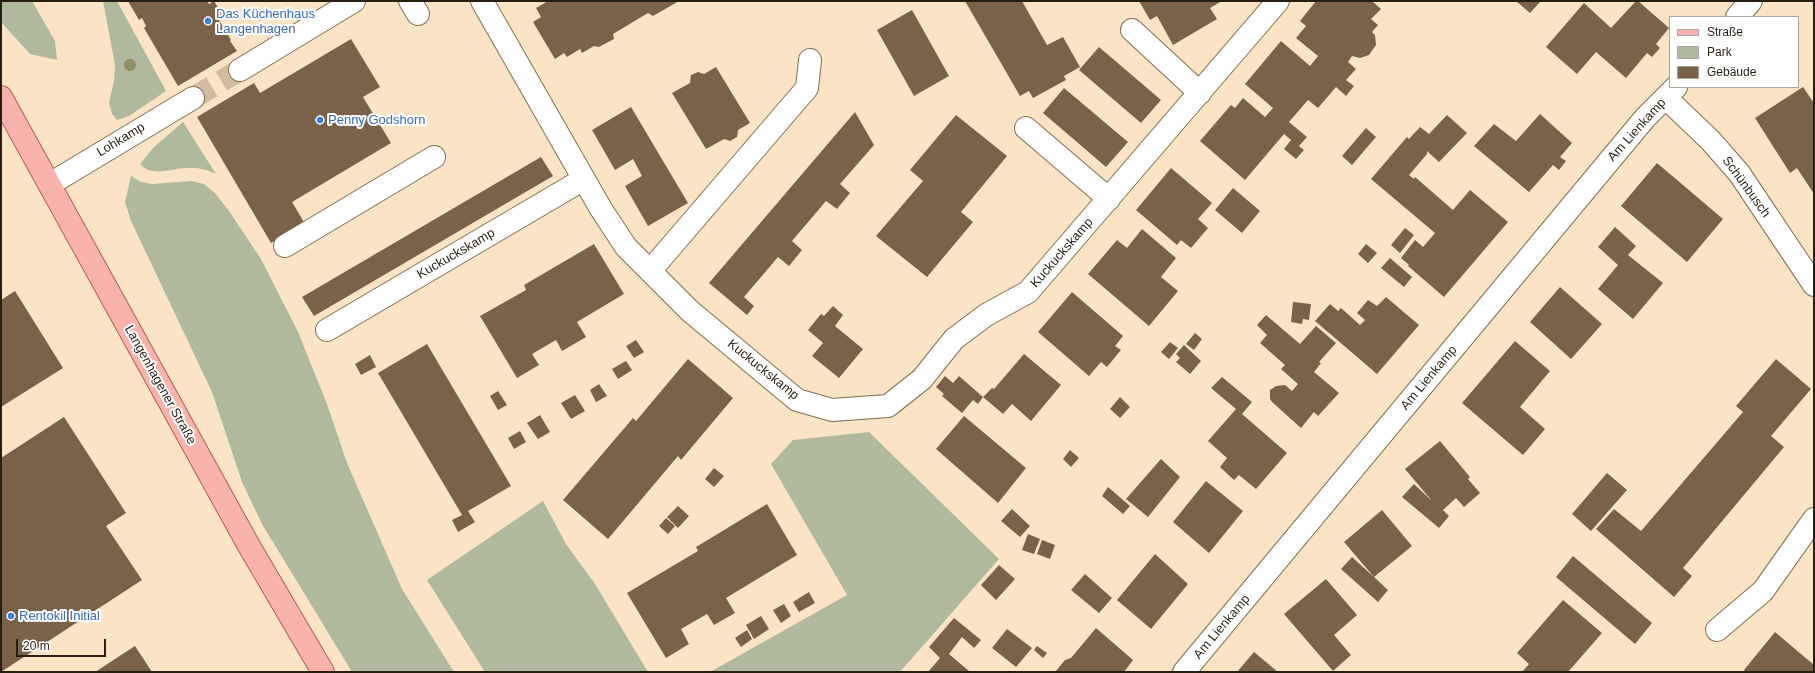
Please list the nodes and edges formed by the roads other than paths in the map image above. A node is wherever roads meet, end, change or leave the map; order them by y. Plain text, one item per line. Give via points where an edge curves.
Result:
1 (354, 1) edge
2 (482, 1) edge
3 (1278, 1) edge
4 (1751, 1) edge
5 (1738, 16) edge
6 (1132, 30) dead end
7 (810, 60) dead end
8 (240, 70) tunnel mouth
9 (1200, 93) junction
10 (1671, 93) edge
11 (1, 97) edge
12 (193, 98) tunnel mouth
13 (1026, 128) dead end
14 (434, 157) dead end
15 (584, 179) junction
16 (50, 184) junction
17 (1109, 198) junction
18 (285, 246) dead end
19 (650, 272) junction
20 (1814, 285) edge
21 (328, 330) dead end
22 (1814, 519) edge
23 (1717, 630) dead end
24 (323, 672) edge
25 (1184, 672) edge

1 - 8 street
2 - 15 street, Kuckuckskamp
3 - 9 street, Kuckuckskamp
4 - 5 street
6 - 9 street
7 - 19 street via 807,88
9 - 17 street, Kuckuckskamp
10 - 20 street, Schünbusch via 1739,173
10 - 25 street, Am Lienkamp via 1645,118
11 - 16 main road, Langenhagener Straße
12 - 16 street, Lohkamp
13 - 17 street
14 - 18 street
15 - 19 street, Kuckuckskamp via 626,247
15 - 21 street, Kuckuckskamp
16 - 24 main road, Langenhagener Straße via 249,546
17 - 19 street, Kuckuckskamp via 1028,292 986,315 954,339 922,379 888,406 832,410 797,400 690,311
22 - 23 street via 1762,590

